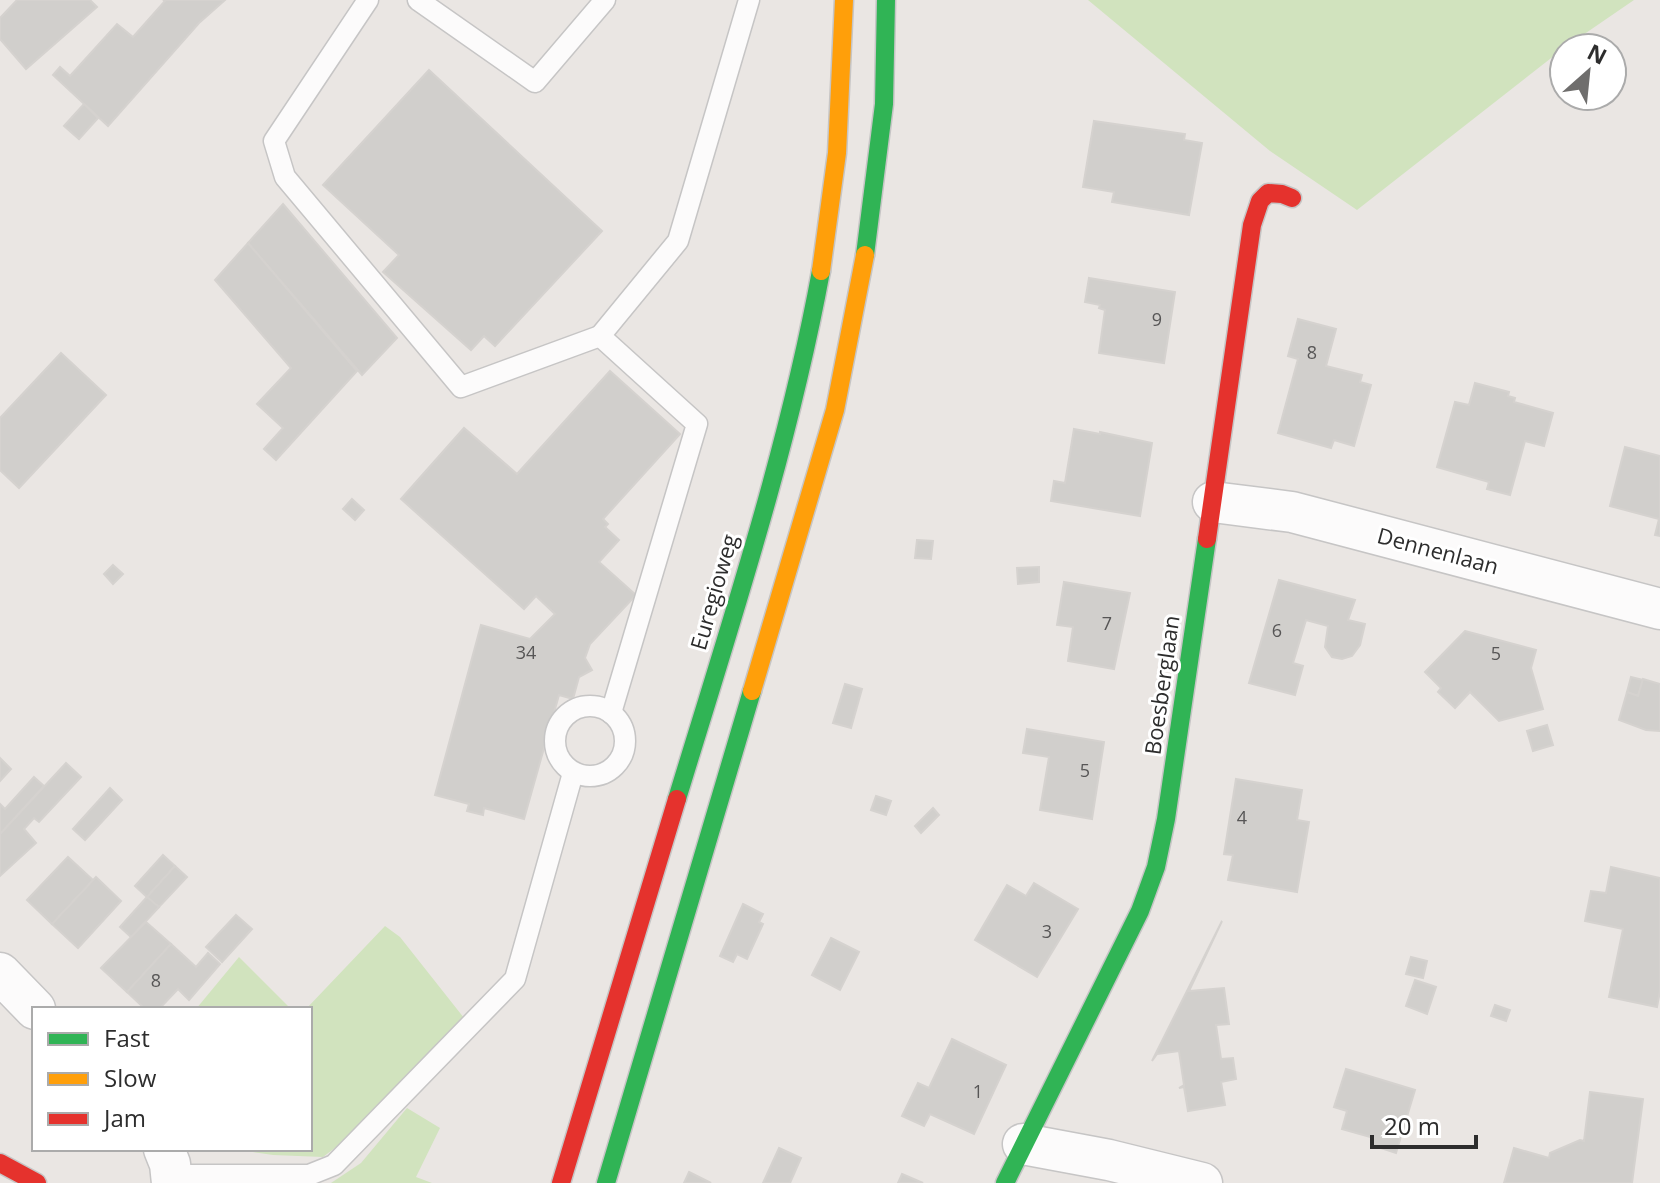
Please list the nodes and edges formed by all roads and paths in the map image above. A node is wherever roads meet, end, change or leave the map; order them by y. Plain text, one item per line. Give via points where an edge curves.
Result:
1 (368, 0) edge
2 (418, 0) edge
3 (605, 0) edge
4 (749, 0) edge
5 (844, 0) edge
6 (886, 0) edge
7 (1292, 198) dead end
8 (600, 336) junction
9 (1213, 502) junction
10 (1660, 609) edge
11 (611, 713) junction
12 (573, 773) junction
13 (0, 973) edge
14 (33, 1007) edge
15 (1023, 1144) junction
16 (0, 1163) edge
17 (169, 1169) edge
18 (37, 1183) edge
19 (561, 1183) edge
20 (606, 1183) edge
21 (1005, 1183) edge
22 (1202, 1183) edge

1 - 8 lane via 274,141 285,177 461,387
2 - 3 lane via 535,82
4 - 8 lane via 678,241
5 - 19 main road, Euregioweg via 835,181 795,392
6 - 20 main road via 876,191 835,410
7 - 9 main road, Boesberglaan via 1269,191 1258,203 1252,225
8 - 11 lane via 697,424
9 - 10 street, Dennenlaan via 1292,512
9 - 15 main road, Boesberglaan via 1156,867 1140,911
11 - 12 lane via 624,732 623,755 596,776
11 - 12 lane via 589,706 567,714 560,723 555,745
12 - 17 lane via 515,979 334,1165 309,1175
13 - 14 street
15 - 21 main road, Boesberglaan
15 - 22 street
16 - 18 main road

